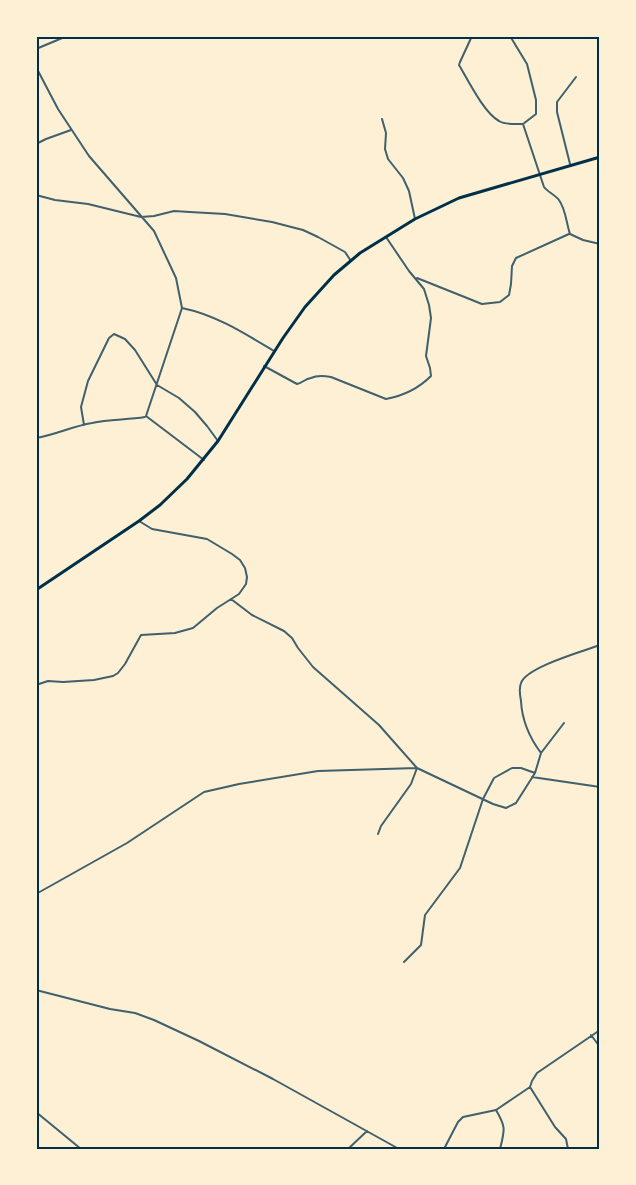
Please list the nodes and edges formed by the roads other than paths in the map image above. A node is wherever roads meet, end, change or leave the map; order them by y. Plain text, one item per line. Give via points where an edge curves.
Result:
1 (68, 36) edge
2 (472, 36) edge
3 (510, 36) edge
4 (36, 49) edge
5 (36, 67) edge
6 (576, 77) dead end
7 (382, 119) dead end
8 (523, 124) junction
9 (71, 130) junction
10 (36, 144) edge
11 (600, 157) edge
12 (571, 165) junction
13 (540, 174) junction
14 (36, 195) edge
15 (141, 217) junction
16 (415, 219) junction
17 (570, 234) junction
18 (386, 237) junction
19 (600, 244) edge
20 (351, 261) junction
21 (415, 277) junction
22 (182, 308) junction
23 (274, 351) junction
24 (264, 366) junction
25 (157, 385) junction
26 (146, 416) junction
27 (84, 425) junction
28 (36, 438) edge
29 (218, 441) junction
30 (204, 460) junction
31 (139, 521) junction
32 (36, 590) edge
33 (231, 599) junction
34 (600, 645) edge
35 (36, 685) edge
36 (564, 723) dead end
37 (541, 753) junction
38 (417, 768) junction
39 (535, 772) junction
40 (532, 777) junction
41 (600, 787) edge
42 (483, 799) junction
43 (378, 834) dead end
44 (36, 894) edge
45 (404, 962) dead end
46 (36, 990) edge
47 (600, 1030) edge
48 (591, 1035) junction
49 (600, 1047) edge
50 (530, 1087) junction
51 (496, 1110) junction
52 (36, 1112) edge
53 (367, 1131) junction
54 (81, 1149) edge
55 (348, 1149) edge
56 (399, 1149) edge
57 (444, 1149) edge
58 (500, 1149) edge
59 (568, 1149) edge

1 - 4 street
2 - 8 street via 459,65 474,91 498,121
3 - 8 street via 527,64 536,100 536,114
5 - 9 street
6 - 12 street via 557,102
7 - 16 street via 388,159 409,191
8 - 13 street
9 - 10 street
9 - 15 street
11 - 12 main road
12 - 13 main road
13 - 16 main road via 459,198
13 - 17 street via 544,187 565,211
14 - 15 street
15 - 20 street via 174,211 272,222 318,237 345,252
15 - 22 street via 154,231 176,279
16 - 18 main road
17 - 19 street
17 - 21 street via 516,258 509,295 500,302 482,304
18 - 20 main road
18 - 21 street
20 - 23 main road via 304,307
21 - 24 street via 424,289 431,318 426,356 431,376 422,385 386,399 331,377 311,377 297,384
22 - 23 street via 210,316
22 - 25 street
23 - 24 main road
24 - 29 main road
25 - 26 street
25 - 27 street via 135,350 124,339 110,336 88,381 81,407
25 - 29 street via 195,412
26 - 27 street
26 - 30 street
27 - 28 street
29 - 30 main road
30 - 31 main road
31 - 32 main road
31 - 33 street via 152,529 207,539 240,560 246,584
33 - 35 street via 193,628 141,636 113,676
33 - 38 street via 292,638 313,667 379,724
34 - 37 street via 532,671 520,684 521,712 530,738
36 - 37 street
37 - 39 street
38 - 42 street
38 - 43 street
38 - 44 street via 318,771 204,792 127,843
39 - 40 street
39 - 42 street via 521,768 505,771 494,778
40 - 41 street
40 - 42 street via 513,806 503,807
42 - 45 street via 460,868 425,915 421,945
46 - 53 street via 154,1020
47 - 48 street
48 - 49 street
48 - 50 street via 537,1073
50 - 51 street
50 - 59 street via 566,1139
51 - 57 street via 463,1117
51 - 58 street via 504,1124
52 - 54 street
53 - 55 street
53 - 56 street

